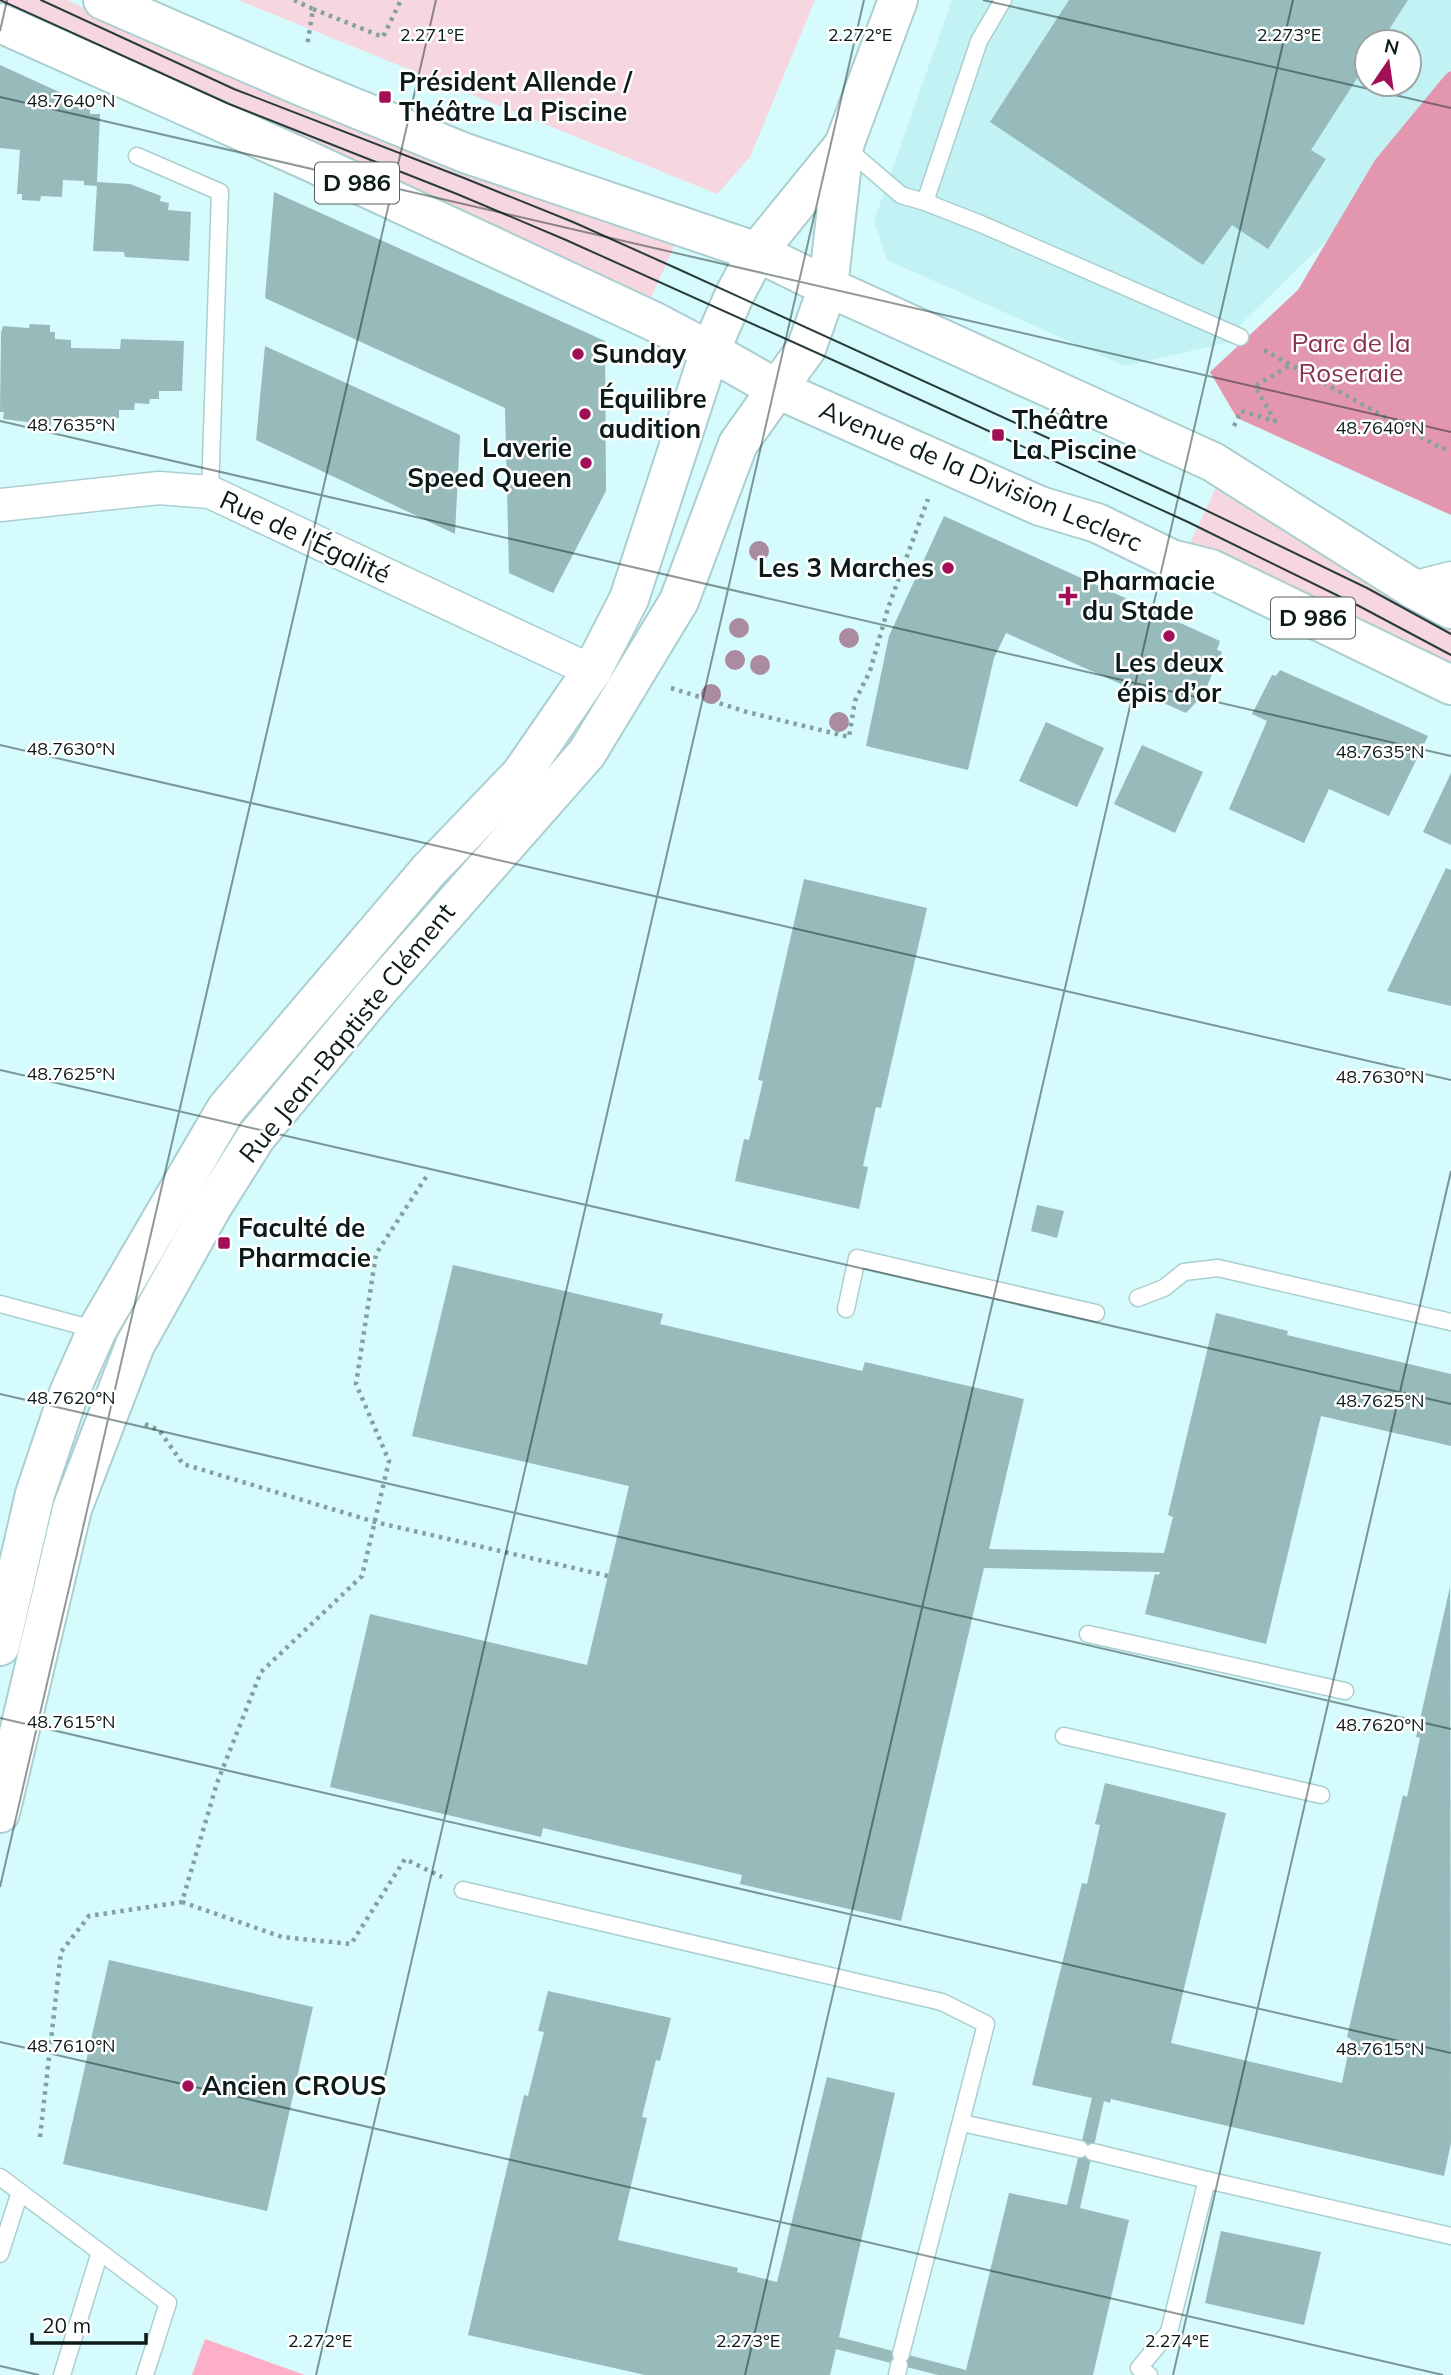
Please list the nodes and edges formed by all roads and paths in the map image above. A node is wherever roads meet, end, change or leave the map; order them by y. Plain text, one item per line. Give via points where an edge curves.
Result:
1 (103, 0) edge
2 (294, 0) edge
3 (401, 0) edge
4 (898, 0) edge
5 (1003, 0) edge
6 (313, 9) junction
7 (0, 23) edge
8 (301, 86) junction
9 (844, 145) junction
10 (137, 156) dead end
11 (925, 202) junction
12 (757, 253) junction
13 (828, 287) junction
14 (1240, 337) joint
15 (710, 351) junction
16 (1291, 365) junction
17 (777, 389) junction
18 (1234, 426) dead end
19 (1451, 450) edge
20 (941, 461) junction
21 (210, 492) junction
22 (0, 505) edge
23 (1451, 578) edge
24 (1412, 588) junction
25 (1451, 609) edge
26 (592, 671) junction
27 (635, 676) junction
28 (1451, 685) edge
29 (428, 1174) dead end
30 (1138, 1298) dead end
31 (0, 1304) edge
32 (846, 1310) dead end
33 (1096, 1313) dead end
34 (1451, 1322) edge
35 (97, 1330) junction
36 (159, 1430) dead end
37 (375, 1522) junction
38 (608, 1576) dead end
39 (1088, 1634) dead end
40 (0, 1646) edge
41 (1345, 1691) dead end
42 (1064, 1736) dead end
43 (1321, 1794) dead end
44 (0, 1812) edge
45 (463, 1890) joint
46 (182, 1902) junction
47 (962, 2123) junction
48 (40, 2137) dead end
49 (0, 2177) edge
50 (1207, 2180) junction
51 (20, 2192) junction
52 (1451, 2236) edge
53 (100, 2252) junction
54 (0, 2254) edge
55 (899, 2364) edge
56 (62, 2375) edge
57 (145, 2375) edge
58 (1149, 2375) edge

1 - 8 main road, D 986
2 - 6 path
3 - 6 path via 383,37
4 - 9 main road
5 - 11 lane via 979,41
6 - 8 path
7 - 15 main road, D 986 via 321,166
8 - 12 main road, D 986 via 465,153
9 - 11 lane via 901,195
9 - 12 main road, Rue Jean-Baptiste Clément
9 - 13 main road, Rue Jean-Baptiste Clément
10 - 21 lane via 220,192
11 - 14 lane
12 - 13 main road
12 - 15 main road, Rue Jean-Baptiste Clément
13 - 17 main road, Rue Jean-Baptiste Clément via 806,349
13 - 24 main road, D 986 via 1213,461
14 - 16 path
15 - 17 main road, Avenue de la Division Leclerc
15 - 26 main road, Rue Jean-Baptiste Clément via 629,599
16 - 18 path via 1255,386 1275,421 1241,411
16 - 19 path
17 - 20 main road, Avenue de la Division Leclerc / D 986
17 - 27 main road, Rue Jean-Baptiste Clément via 738,444 679,601
20 - 27 path via 870,671 855,701 849,737 747,712
20 - 28 main road, Avenue de la Division Leclerc / D 986 via 1040,506 1097,523 1171,559 1211,569
21 - 22 street, Rue de l'Égalité via 159,488
21 - 26 street, Rue de l'Égalité
23 - 24 street
24 - 25 main road
26 - 35 main road, Rue Jean-Baptiste Clément via 521,774 429,870 226,1109
27 - 44 main road, Rue Jean-Baptiste Clément via 587,753 383,984 256,1137 135,1345 72,1509
29 - 37 path via 376,1254 356,1384 389,1461
30 - 34 lane via 1164,1288 1184,1272 1218,1268
31 - 35 lane
32 - 33 lane via 857,1258
35 - 40 main road, Rue Jean-Baptiste Clément via 69,1393 35,1494
36 - 37 path via 183,1464
37 - 38 path
37 - 46 path via 362,1576 261,1672 217,1783
39 - 41 lane
42 - 43 lane
45 - 46 path via 405,1858 351,1944 282,1937
45 - 47 lane via 942,2002 985,2024
46 - 48 path via 89,1916 61,1951
47 - 50 lane
47 - 55 lane
49 - 51 lane
50 - 52 lane
50 - 58 lane via 1169,2332 1139,2368
51 - 53 lane
51 - 54 lane
53 - 56 lane
53 - 57 lane via 169,2303

